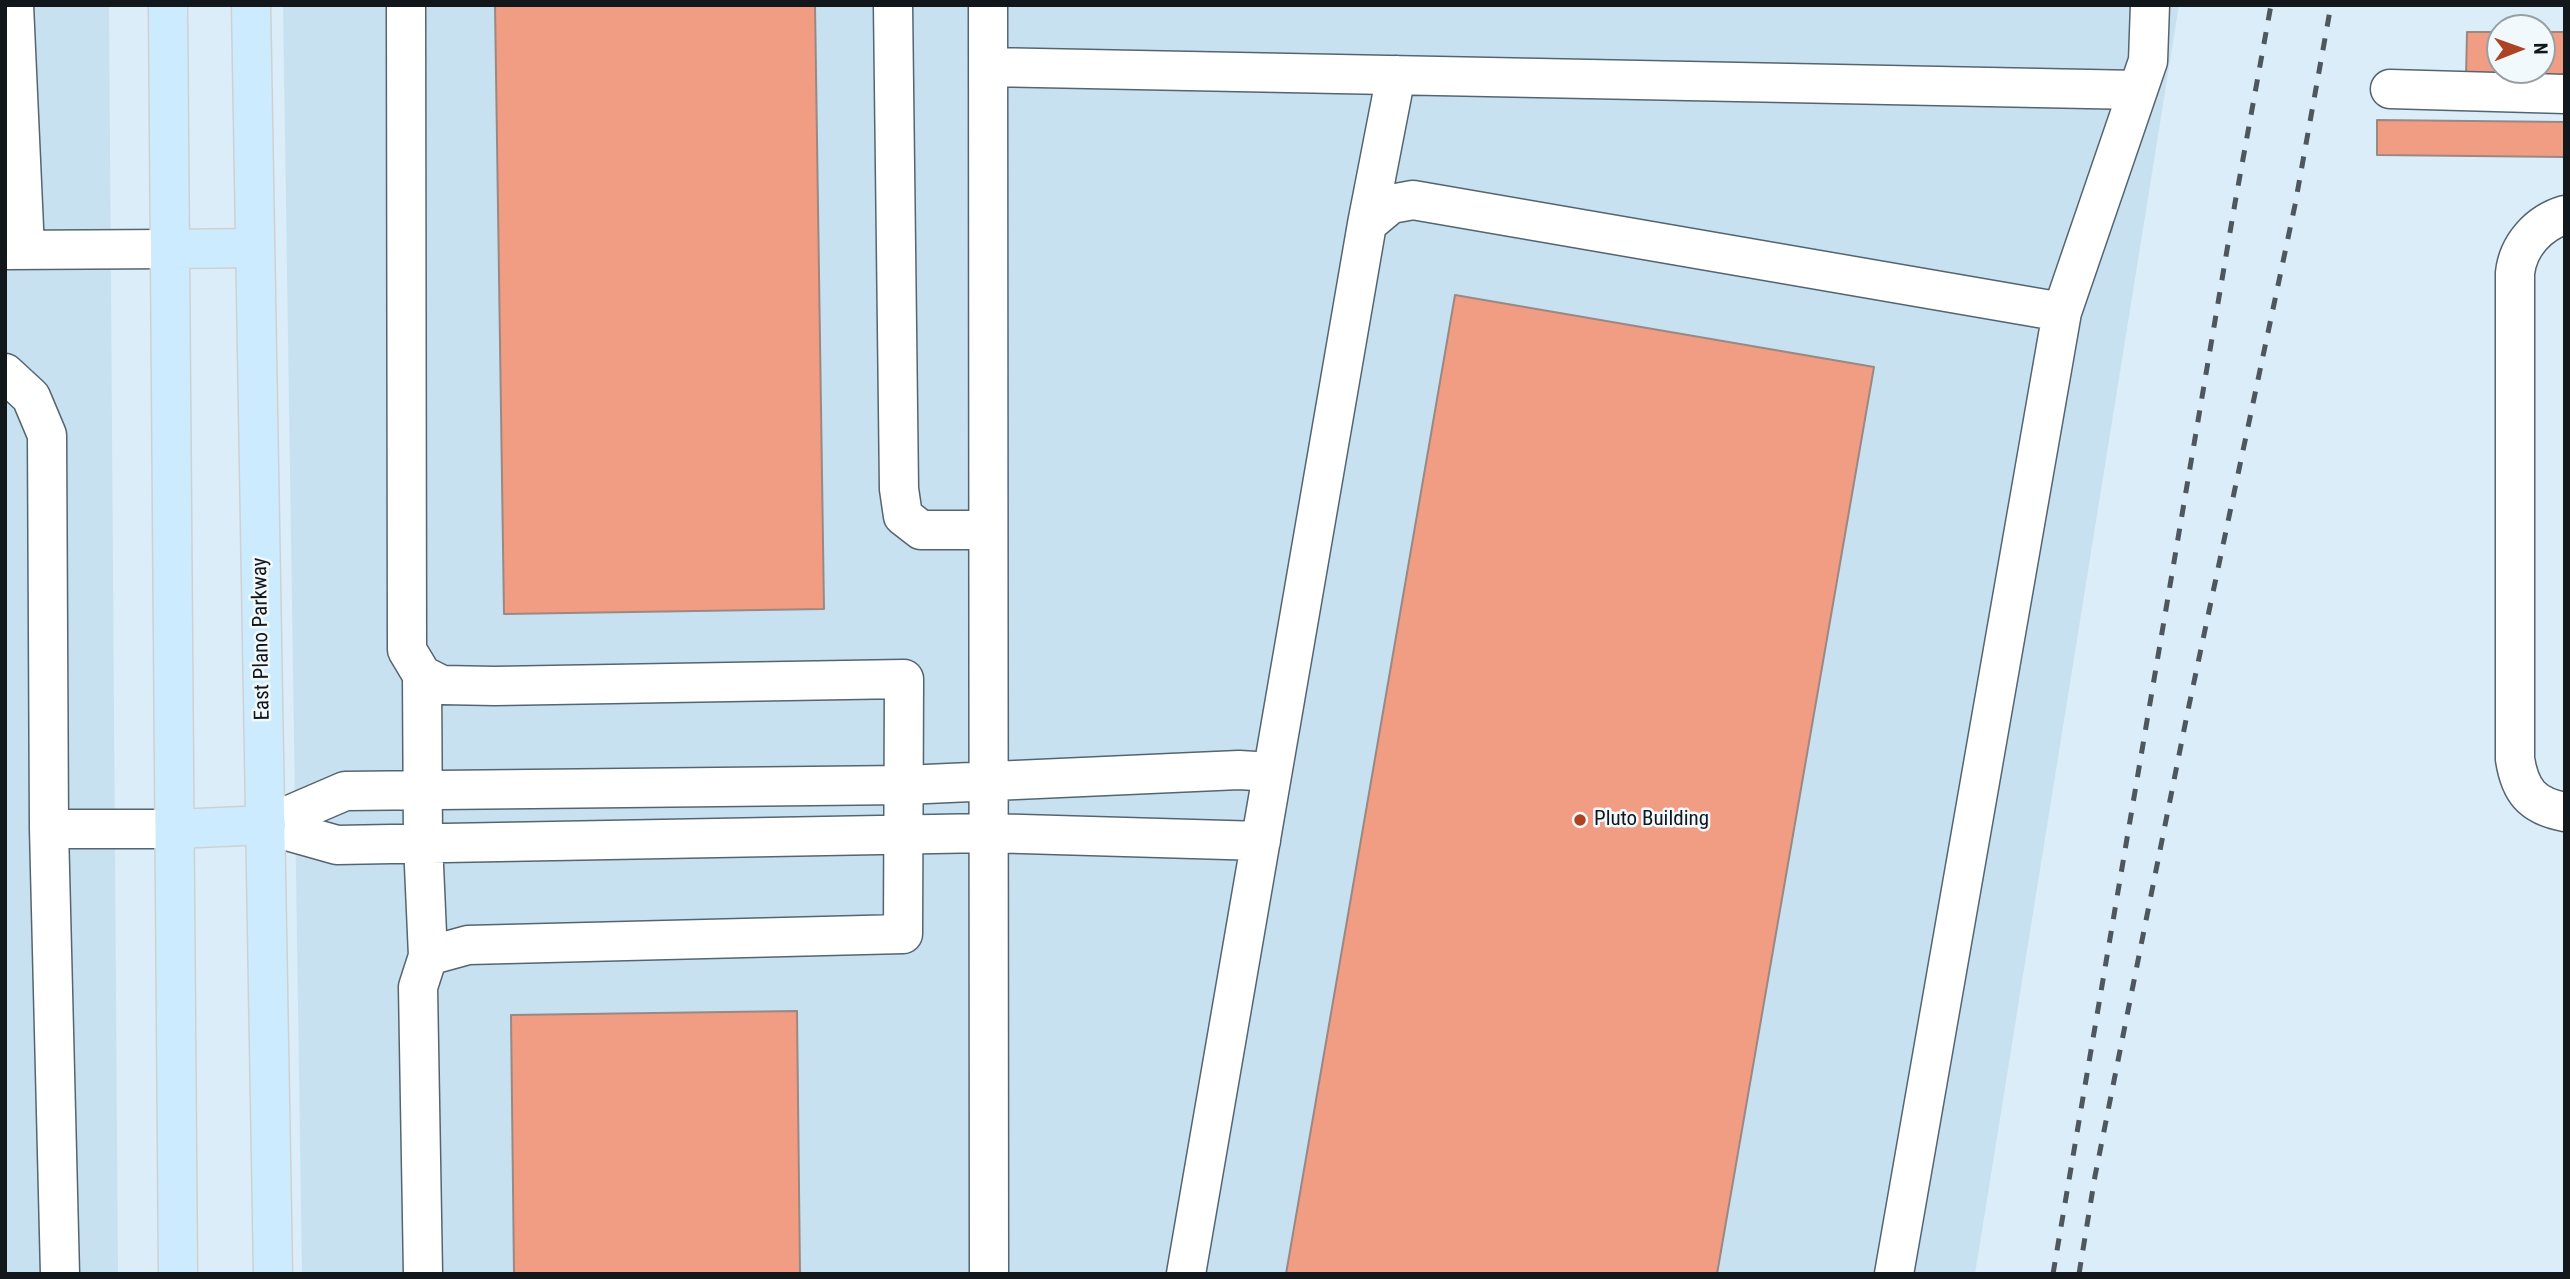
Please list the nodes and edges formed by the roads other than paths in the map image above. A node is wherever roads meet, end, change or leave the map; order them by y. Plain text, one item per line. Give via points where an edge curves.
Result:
1 (14, 5) edge
2 (168, 5) edge
3 (250, 5) edge
4 (406, 5) edge
5 (893, 5) edge
6 (988, 5) edge
7 (2150, 5) edge
8 (988, 67) junction
9 (1396, 75) junction
10 (2390, 89) dead end
11 (2138, 90) junction
12 (2565, 94) edge
13 (2565, 215) edge
14 (1367, 224) junction
15 (171, 248) junction
16 (255, 248) junction
17 (15, 250) edge
18 (2062, 312) junction
19 (5, 373) edge
20 (988, 530) junction
21 (422, 675) junction
22 (1272, 772) junction
23 (988, 781) junction
24 (904, 785) junction
25 (424, 790) junction
26 (2565, 812) edge
27 (266, 824) junction
28 (49, 829) junction
29 (174, 829) junction
30 (988, 833) junction
31 (904, 835) junction
32 (1261, 841) junction
33 (423, 843) junction
34 (428, 956) junction
35 (60, 1274) edge
36 (178, 1274) edge
37 (273, 1274) edge
38 (423, 1274) edge
39 (989, 1274) edge
40 (1186, 1274) edge
41 (1894, 1274) edge

1 - 17 lane
2 - 15 main road
3 - 16 main road, East Plano Parkway
4 - 21 lane via 407,650
5 - 20 lane via 903,516 920,530
6 - 8 lane
7 - 11 lane via 2148,61
8 - 9 lane
8 - 20 lane
9 - 11 lane
9 - 14 lane
10 - 12 lane
11 - 18 lane
13 - 26 lane via 2546,222 2517,257 2515,611 2518,778 2538,803
14 - 18 lane via 1391,204 1413,200
14 - 22 lane
15 - 16 main road
15 - 17 lane
15 - 29 main road
16 - 27 main road, East Plano Parkway
18 - 41 lane
19 - 28 lane via 31,397 47,435
20 - 23 lane
21 - 24 lane via 442,685 495,686 904,679
21 - 25 lane
22 - 23 lane
22 - 32 lane
23 - 24 lane
23 - 30 lane
24 - 25 lane
24 - 31 lane
25 - 27 lane via 345,791
25 - 33 lane
27 - 29 main road
27 - 33 lane via 337,845
27 - 37 main road, East Plano Parkway
28 - 29 lane
28 - 35 lane
29 - 36 main road
30 - 31 lane
30 - 32 lane
30 - 39 lane
31 - 33 lane
31 - 34 lane via 903,934 468,945
32 - 40 lane
33 - 34 lane
34 - 38 lane via 418,987

